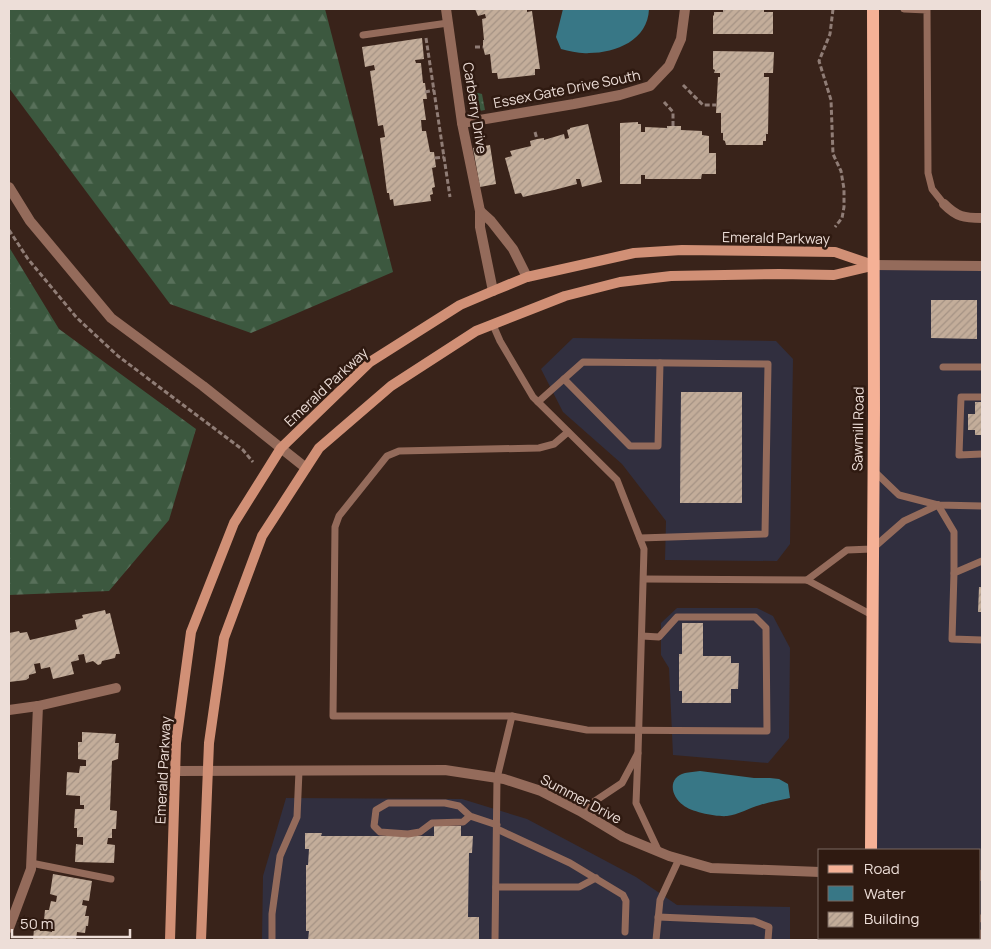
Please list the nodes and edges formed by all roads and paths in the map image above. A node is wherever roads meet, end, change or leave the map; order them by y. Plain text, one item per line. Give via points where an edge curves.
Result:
1 (446, 9) edge
2 (684, 9) edge
3 (833, 9) edge
4 (874, 9) edge
5 (904, 9) edge
6 (929, 9) edge
7 (448, 24) junction
8 (363, 35) dead end
9 (426, 38) dead end
10 (483, 46) dead end
11 (475, 47) dead end
12 (683, 85) dead end
13 (434, 90) junction
14 (426, 92) dead end
15 (664, 102) dead end
16 (716, 105) dead end
17 (462, 123) junction
18 (673, 126) dead end
19 (535, 132) dead end
20 (537, 139) dead end
21 (444, 157) junction
22 (435, 158) dead end
23 (9, 187) edge
24 (450, 197) dead end
25 (944, 204) joint
26 (480, 211) junction
27 (982, 218) edge
28 (835, 227) dead end
29 (9, 230) edge
30 (873, 266) junction
31 (982, 266) edge
32 (527, 277) junction
33 (493, 291) junction
34 (493, 325) junction
35 (660, 363) junction
36 (943, 367) dead end
37 (982, 367) edge
38 (564, 380) junction
39 (982, 397) edge
40 (538, 402) junction
41 (568, 432) junction
42 (282, 448) junction
43 (982, 454) edge
44 (253, 462) dead end
45 (306, 468) junction
46 (873, 470) junction
47 (938, 505) junction
48 (982, 506) edge
49 (640, 538) junction
50 (872, 549) junction
51 (982, 561) edge
52 (954, 573) junction
53 (644, 579) junction
54 (807, 580) junction
55 (872, 615) junction
56 (642, 636) junction
57 (982, 640) edge
58 (116, 688) dead end
59 (38, 706) junction
60 (9, 710) edge
61 (512, 716) junction
62 (639, 732) junction
63 (638, 753) junction
64 (175, 771) junction
65 (299, 771) junction
66 (208, 772) junction
67 (497, 778) junction
68 (580, 811) junction
69 (470, 816) junction
70 (497, 827) junction
71 (871, 849) edge
72 (659, 852) junction
73 (678, 859) junction
74 (31, 863) junction
75 (818, 872) edge
76 (596, 878) junction
77 (110, 879) dead end
78 (496, 887) junction
79 (658, 917) junction
80 (9, 928) edge
81 (625, 932) dead end
82 (170, 940) edge
83 (201, 940) edge
84 (272, 940) edge
85 (496, 940) edge
86 (656, 940) edge
87 (768, 940) edge

1 - 7 street, Carberry Drive
2 - 17 street, Essex Gate Drive South via 681,39 669,66 650,86 574,104
3 - 28 path via 830,34 819,61 831,100 833,154 844,189 842,218
4 - 30 main road, Sawmill Road
5 - 6 lane
6 - 25 lane via 928,173 932,189
7 - 8 lane
7 - 17 street, Carberry Drive
9 - 13 path
10 - 11 path
12 - 16 path via 703,105
13 - 14 path
13 - 21 path
15 - 18 path via 673,112
17 - 26 street, Carberry Drive
19 - 20 path
21 - 22 path
21 - 24 path
23 - 42 street via 30,221 111,318
25 - 27 street via 964,218
26 - 32 street via 514,249
26 - 33 street, Carberry Drive via 480,227
29 - 44 path via 28,259 77,318 118,356 243,450
30 - 31 street
30 - 32 main road, Emerald Parkway via 835,252 682,250 634,253
30 - 34 main road via 834,276 671,276 620,282 565,296
30 - 46 main road, Sawmill Road
32 - 33 main road, Emerald Parkway
33 - 42 main road, Emerald Parkway via 460,305 370,362
34 - 40 lane
34 - 45 main road via 476,331 391,386 319,448
35 - 38 lane via 583,362
35 - 38 lane via 658,446 630,446
35 - 49 lane via 768,364 765,534
36 - 37 lane
38 - 40 lane
39 - 43 lane via 961,397 959,455
40 - 41 lane
41 - 49 lane via 617,480
41 - 61 lane via 554,444 539,448 398,451 388,456 334,526 333,716
42 - 45 street
42 - 64 main road, Emerald Parkway via 234,523 191,632
45 - 66 main road via 262,536 224,638
46 - 47 lane via 899,495
46 - 50 main road, Sawmill Road
47 - 48 lane
47 - 50 lane via 904,521
47 - 52 lane via 954,532
49 - 53 lane via 644,549
50 - 54 lane via 847,550
50 - 55 main road, Sawmill Road
51 - 52 lane
52 - 57 lane via 952,639
53 - 54 lane
53 - 56 lane
54 - 55 lane
55 - 71 main road, Sawmill Road
56 - 62 lane
56 - 62 lane via 659,638 677,617 755,617 766,628 767,732
58 - 59 street
59 - 60 street
59 - 74 street
61 - 62 lane via 587,730
61 - 67 lane
62 - 63 lane
63 - 68 lane via 622,783
63 - 72 lane via 636,803
64 - 66 street, Summer Drive
64 - 82 main road, Emerald Parkway
65 - 66 street, Summer Drive
65 - 67 street, Summer Drive via 445,770
65 - 84 lane via 297,817 280,856
66 - 83 main road
67 - 68 street, Summer Drive via 541,790
67 - 70 lane
68 - 72 street, Summer Drive via 623,837
69 - 69 lane via 459,806 446,802 388,803 376,810 374,826 380,832 408,834 420,832 432,823 463,822
69 - 70 lane
70 - 76 lane
70 - 78 lane
72 - 73 street, Summer Drive
73 - 75 street, Summer Drive via 711,868
73 - 79 lane via 660,900
74 - 77 lane
74 - 80 street
76 - 78 lane via 579,887
76 - 81 lane via 623,894 626,901
78 - 85 lane
79 - 86 lane
79 - 87 lane via 754,920 769,927

